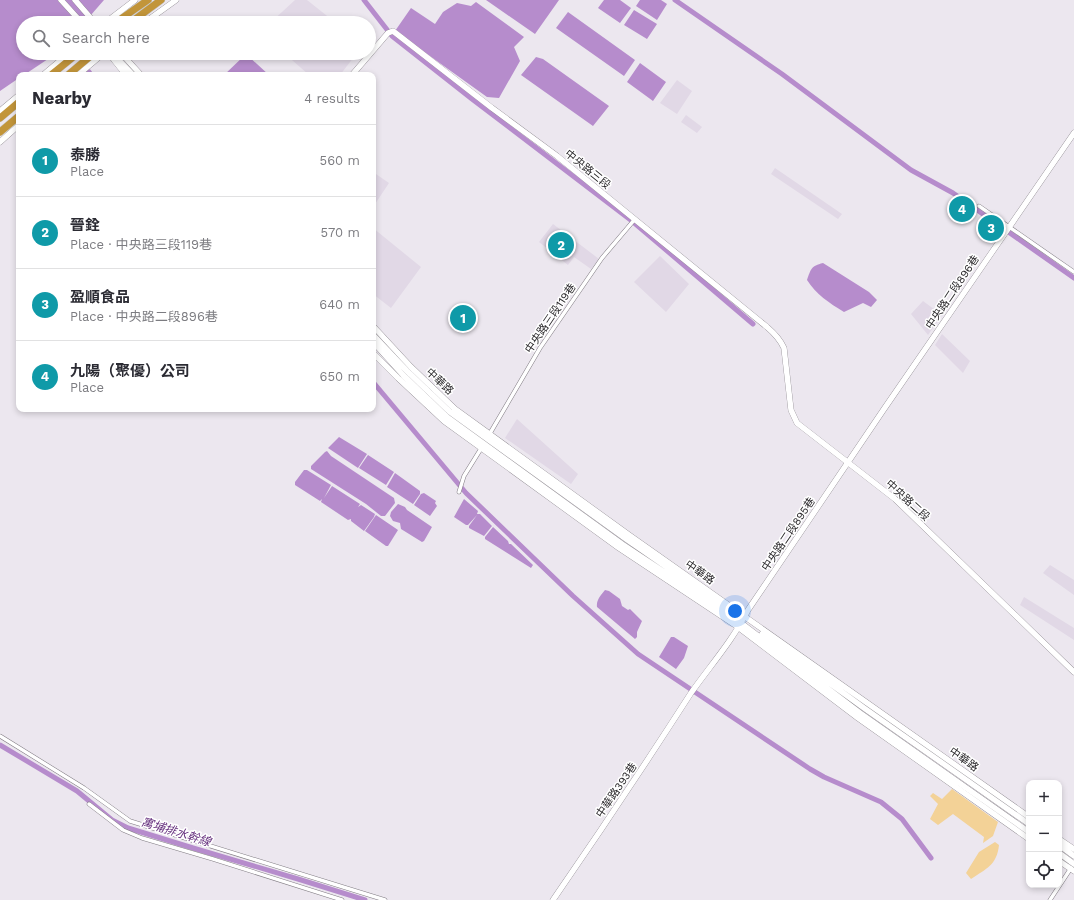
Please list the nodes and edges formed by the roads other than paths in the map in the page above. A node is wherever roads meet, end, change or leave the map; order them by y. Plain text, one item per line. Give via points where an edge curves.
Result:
1 (61, 0) edge
2 (75, 0) edge
3 (135, 0) edge
4 (148, 0) edge
5 (161, 0) edge
6 (176, 0) edge
7 (76, 16) edge
8 (89, 16) edge
9 (114, 16) edge
10 (125, 16) edge
11 (139, 16) edge
12 (154, 16) edge
13 (376, 47) edge
14 (61, 60) edge
15 (69, 60) edge
16 (86, 60) edge
17 (96, 60) edge
18 (114, 60) edge
19 (118, 60) edge
20 (127, 60) edge
21 (133, 60) edge
22 (365, 60) edge
23 (47, 72) edge
24 (55, 72) edge
25 (72, 72) edge
26 (82, 72) edge
27 (124, 72) edge
28 (130, 72) edge
29 (138, 72) edge
30 (143, 72) edge
31 (355, 72) edge
32 (16, 98) edge
33 (16, 105) edge
34 (0, 111) edge
35 (0, 118) edge
36 (16, 119) edge
37 (16, 128) edge
38 (0, 132) edge
39 (1074, 133) edge
40 (0, 142) edge
41 (979, 206) dead end
42 (635, 219) junction
43 (1009, 226) junction
44 (1074, 272) edge
45 (767, 327) joint
46 (376, 329) edge
47 (376, 338) edge
48 (376, 345) edge
49 (376, 355) edge
50 (486, 441) junction
51 (848, 462) junction
52 (459, 492) dead end
53 (742, 621) junction
54 (1074, 672) edge
55 (0, 736) edge
56 (89, 804) dead end
57 (1028, 816) edge
58 (1026, 822) edge
59 (1026, 830) edge
60 (1026, 837) edge
61 (1062, 841) edge
62 (1062, 847) edge
63 (1074, 849) edge
64 (1062, 856) edge
65 (1074, 856) edge
66 (1062, 862) edge
67 (1073, 867) edge
68 (373, 898) edge
69 (342, 900) edge
70 (386, 900) edge
71 (553, 900) edge
72 (1050, 900) edge

1 - 7 main road
2 - 8 main road
3 - 9 main road
4 - 10 highway
5 - 11 highway
6 - 12 main road
13 - 42 main road, 中央路三段 via 393,30
14 - 23 main road
15 - 24 highway
16 - 25 highway
17 - 26 main road
18 - 27 main road
19 - 28 main road
20 - 29 main road
21 - 30 main road
22 - 31 main road, 中央路三段
32 - 34 main road
33 - 35 highway
36 - 38 highway
37 - 40 main road
39 - 43 main road, 中央路二段896巷
41 - 43 street
42 - 45 main road, 中央路三段
42 - 50 street, 中央路三段119巷 via 602,258 540,348
43 - 44 street
43 - 51 main road, 中央路二段896巷
45 - 51 main road, 中央路二段 via 784,348 791,410 795,420
46 - 50 main road, 中華路
47 - 50 main road, 中華路 via 450,412
48 - 50 main road, 中華路 via 402,375 447,417
49 - 50 main road, 中華路 via 444,421
50 - 52 street, 中央路三段119巷 via 464,476
50 - 53 main road, 中華路
50 - 53 main road, 中華路 via 619,548
51 - 53 main road, 中央路二段895巷
51 - 54 main road, 中央路二段 via 895,499
53 - 57 main road, 中華路
53 - 58 main road, 中華路
53 - 59 main road, 中華路 via 860,713
53 - 60 main road, 中華路 via 858,718
53 - 71 main road, 中華路393巷
55 - 68 street via 84,788 130,821
56 - 69 street via 123,830 142,838
61 - 63 main road
62 - 65 main road
64 - 67 main road
66 - 67 main road
67 - 72 street
68 - 70 street

